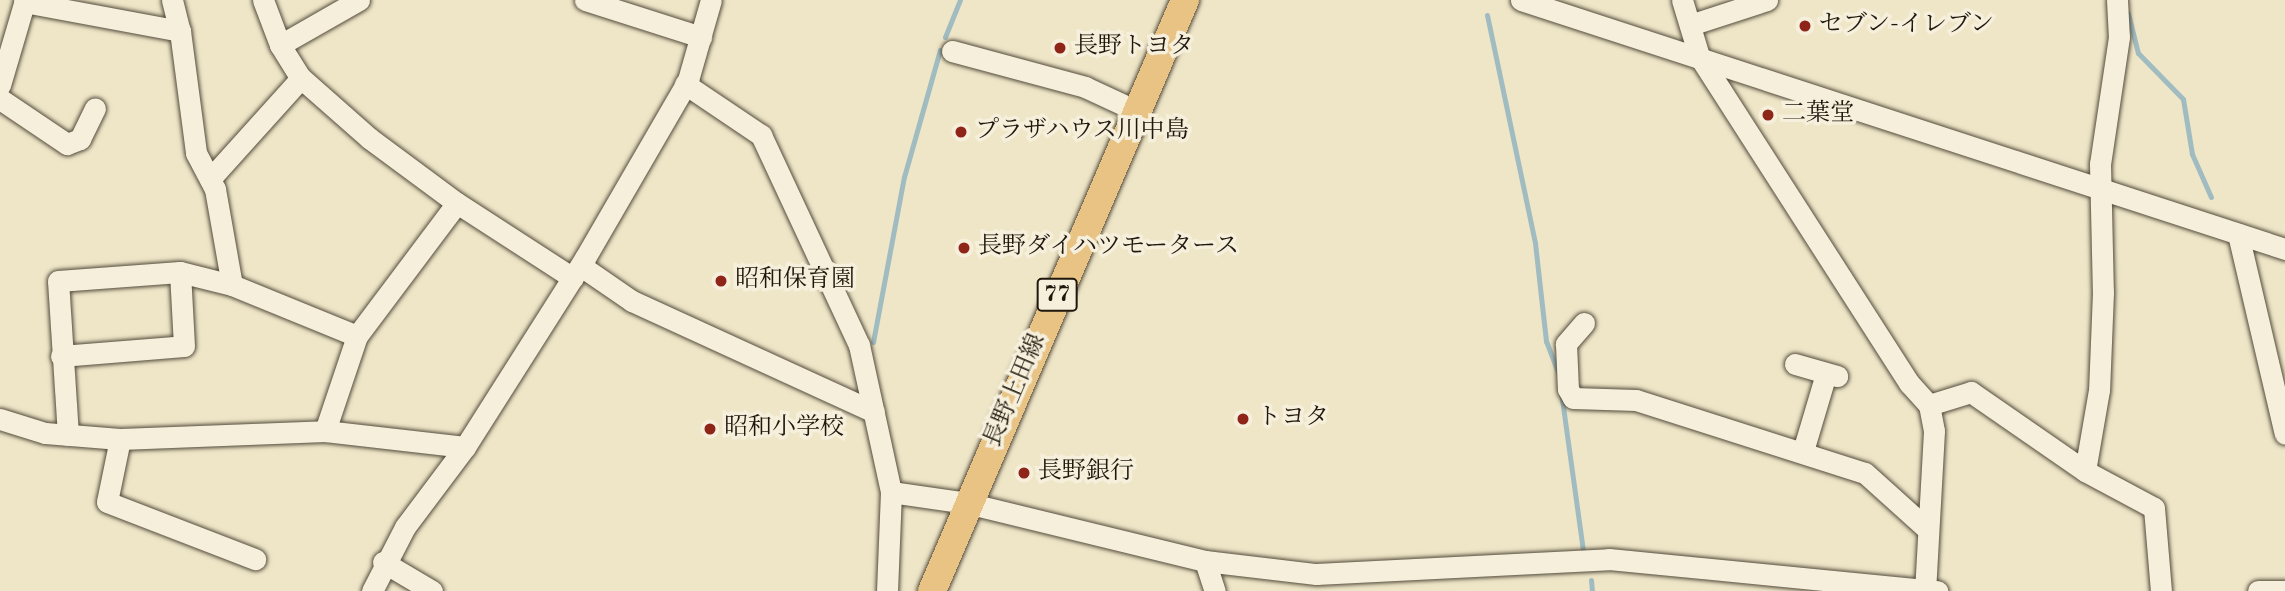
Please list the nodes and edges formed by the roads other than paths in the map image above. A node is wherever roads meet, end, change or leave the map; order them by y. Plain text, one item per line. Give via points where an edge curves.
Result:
1 (172, 0) edge
2 (263, 0) edge
3 (359, 0) edge
4 (584, 0) edge
5 (711, 0) edge
6 (1185, 0) edge
7 (1521, 0) edge
8 (1682, 0) edge
9 (1767, 0) edge
10 (2117, 0) edge
11 (24, 1) edge
12 (1690, 25) junction
13 (180, 32) junction
14 (701, 37) junction
15 (279, 45) junction
16 (952, 51) dead end
17 (1699, 56) junction
18 (301, 78) junction
19 (685, 84) junction
20 (0, 85) edge
21 (0, 99) edge
22 (95, 108) dead end
23 (1137, 111) junction
24 (210, 179) junction
25 (2101, 190) junction
26 (457, 203) junction
27 (2238, 234) junction
28 (2285, 249) edge
29 (180, 272) junction
30 (577, 272) junction
31 (232, 285) junction
32 (1584, 323) dead end
33 (357, 336) junction
34 (61, 356) junction
35 (1795, 364) dead end
36 (1929, 405) junction
37 (874, 412) junction
38 (0, 419) edge
39 (325, 431) junction
40 (2285, 434) edge
41 (68, 435) junction
42 (120, 439) junction
43 (465, 447) junction
44 (1802, 451) junction
45 (2085, 471) junction
46 (891, 492) junction
47 (967, 503) junction
48 (1925, 527) junction
49 (254, 559) dead end
50 (1205, 561) junction
51 (383, 562) junction
52 (1319, 583) edge
53 (1929, 590) edge
54 (2285, 590) edge
55 (372, 591) edge
56 (432, 591) edge
57 (887, 591) edge
58 (932, 591) edge
59 (1215, 591) edge
60 (2161, 591) edge
61 (2259, 591) edge

1 - 13 street
2 - 15 street
3 - 15 street
4 - 14 street
5 - 14 street
6 - 23 main road, 長野上田線 / 77
7 - 17 street
8 - 12 street
9 - 12 street
10 - 25 street via 2119,37 2100,164
11 - 13 street
11 - 20 street
12 - 17 street
13 - 24 street via 196,153
14 - 19 street
15 - 18 street
16 - 23 street via 1085,87
17 - 25 street
17 - 36 street via 1909,383
18 - 24 street
18 - 26 street via 369,138
19 - 30 street
19 - 37 street via 761,135 859,345
21 - 22 street via 67,144 80,139
23 - 47 main road, 長野上田線 / 77
24 - 31 street
25 - 27 street
25 - 45 street via 2099,390
26 - 30 street
26 - 33 street
27 - 28 street
27 - 40 street
29 - 31 street
29 - 34 street via 58,281
29 - 34 street via 184,346
30 - 37 street
30 - 43 street
31 - 33 street
32 - 44 street via 1566,344 1568,389 1573,398 1636,400
33 - 39 street
34 - 41 street
35 - 44 street via 1833,375
36 - 45 street via 1971,393
36 - 48 street via 1934,431
37 - 46 street
38 - 41 street
39 - 42 street
39 - 43 street
41 - 42 street
42 - 49 street via 107,502
43 - 51 street
44 - 48 street via 1865,473
45 - 60 street via 2154,508
46 - 47 street
46 - 57 street
47 - 50 street
47 - 58 main road, 長野上田線 / 77
48 - 53 street
50 - 52 street
50 - 59 street
51 - 55 street
51 - 56 street
52 - 53 street via 1609,559
54 - 61 street

